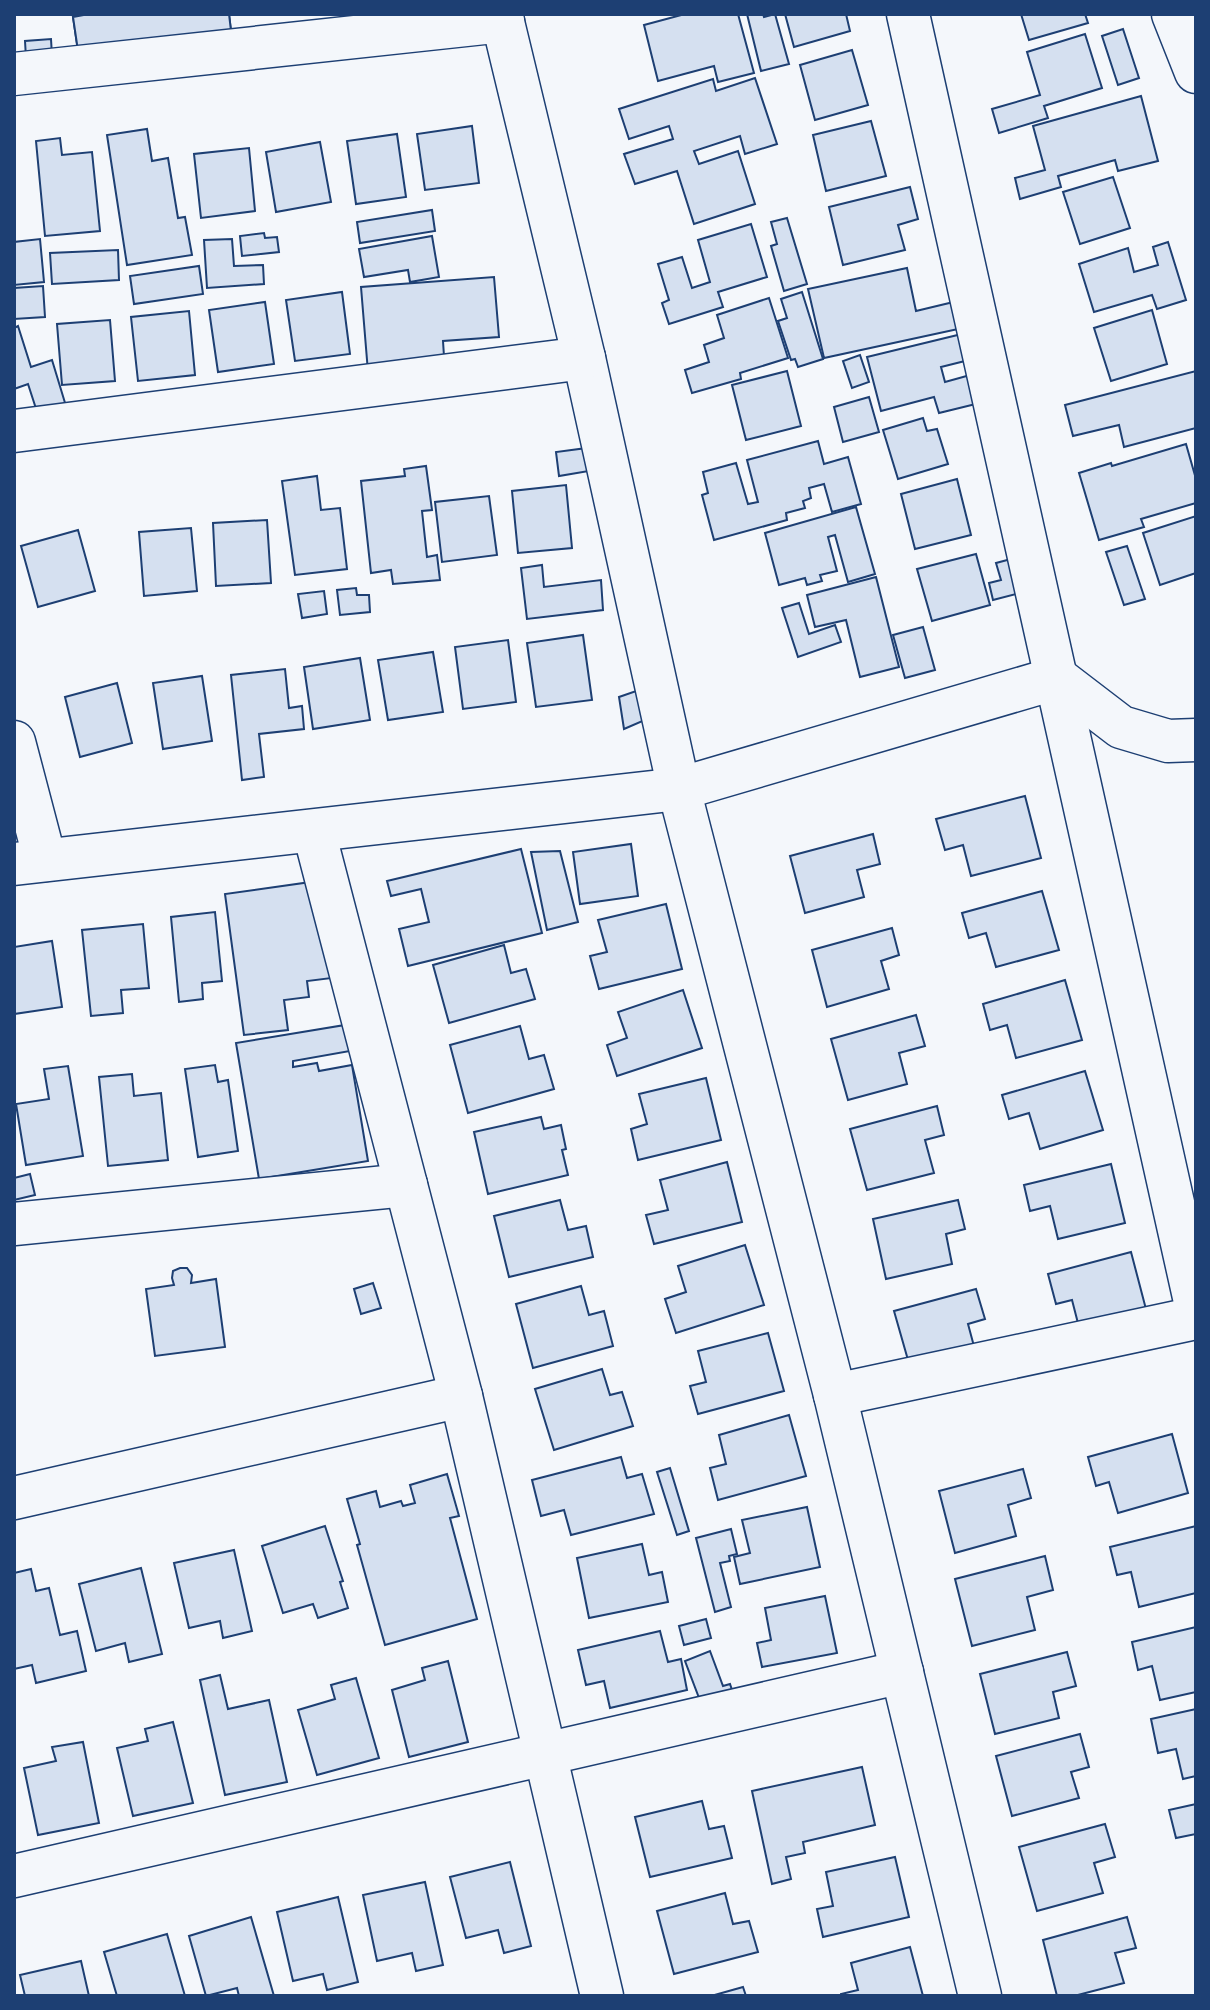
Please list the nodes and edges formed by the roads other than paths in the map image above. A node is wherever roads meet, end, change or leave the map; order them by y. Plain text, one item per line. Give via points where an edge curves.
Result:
1 (908, 14) edge
2 (1173, 14) edge
3 (502, 18) edge
4 (1196, 72) edge
5 (14, 74) edge
6 (584, 358) junction
7 (14, 431) edge
8 (1057, 678) junction
9 (1196, 740) edge
10 (14, 742) edge
11 (679, 789) junction
12 (314, 832) junction
13 (30, 862) edge
14 (406, 1185) junction
15 (14, 1224) edge
16 (1196, 1306) edge
17 (1196, 1318) edge
18 (835, 1395) junction
19 (461, 1396) junction
20 (14, 1498) edge
21 (902, 1672) junction
22 (545, 1754) junction
23 (14, 1876) edge
24 (602, 1996) edge
25 (980, 1996) edge

1 - 8 street
2 - 4 street
3 - 5 street
3 - 6 street
6 - 7 street
6 - 11 street
8 - 9 street via 1121,727 1168,741
8 - 11 street
8 - 16 street
10 - 13 street
11 - 12 street
11 - 18 street
12 - 13 street
12 - 14 street
14 - 15 street
14 - 19 street
17 - 18 street
18 - 21 street
19 - 20 street
19 - 22 street
21 - 22 street
21 - 25 street
22 - 23 street
22 - 24 street

